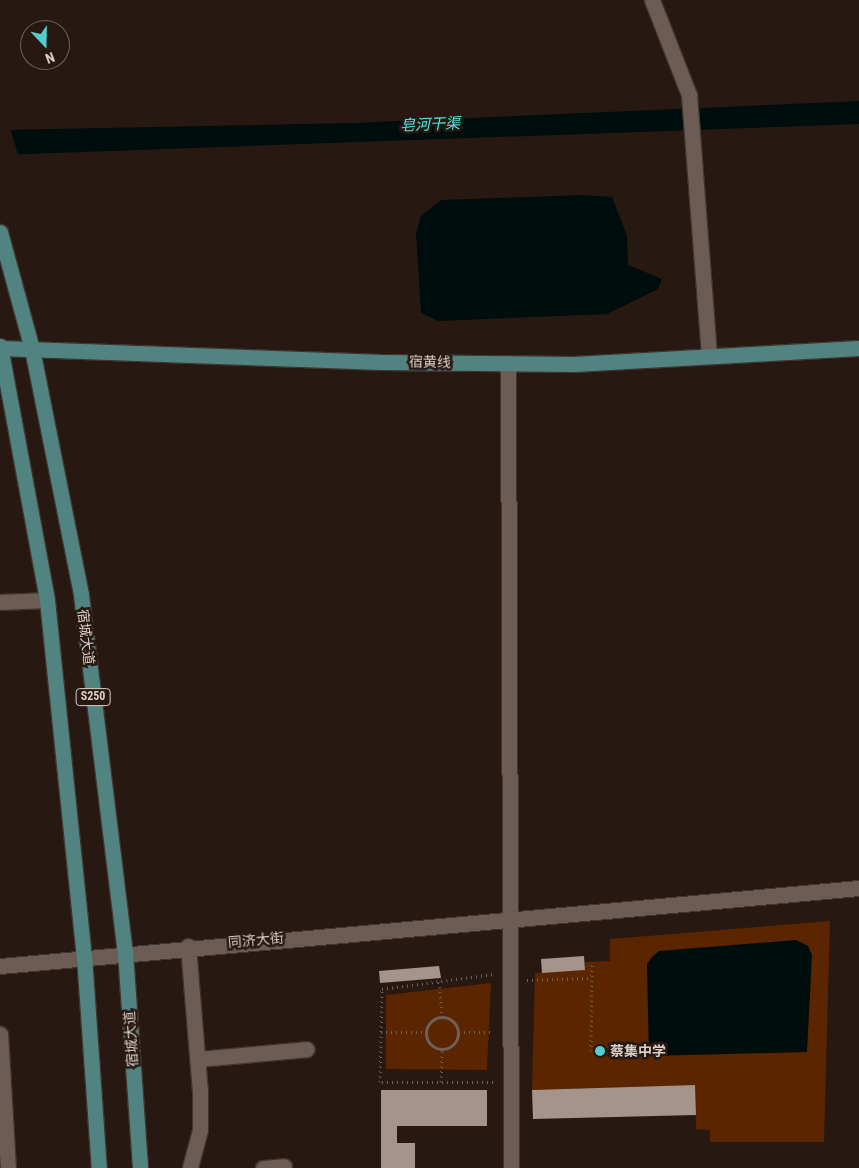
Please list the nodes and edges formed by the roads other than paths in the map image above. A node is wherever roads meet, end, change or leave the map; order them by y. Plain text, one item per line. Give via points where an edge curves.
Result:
1 (652, 0) edge
2 (0, 232) edge
3 (0, 348) edge
4 (859, 348) edge
5 (32, 349) junction
6 (708, 355) junction
7 (508, 363) junction
8 (47, 600) junction
9 (0, 602) edge
10 (859, 888) edge
11 (512, 917) junction
12 (188, 946) junction
13 (125, 952) junction
14 (84, 956) junction
15 (0, 966) edge
16 (0, 1034) edge
17 (307, 1049) dead end
18 (198, 1059) junction
19 (284, 1166) dead end
20 (8, 1168) edge
21 (99, 1168) edge
22 (140, 1168) edge
23 (190, 1168) edge
24 (264, 1168) edge
25 (511, 1168) edge

1 - 6 street via 689,95
2 - 5 main road, 宿城大道 / S250
3 - 5 main road, 宿黄线
3 - 8 main road, S250
4 - 6 main road, 宿黄线
5 - 7 main road, 宿黄线
5 - 13 main road, 宿城大道 / S250 via 80,595
6 - 7 main road, 宿黄线
7 - 11 street
8 - 9 street
8 - 14 main road, S250
10 - 11 street, 同济大街
11 - 12 street, 同济大街
11 - 25 street
12 - 13 street, 同济大街
12 - 18 street
13 - 14 street, 同济大街
13 - 22 main road, 宿城大道 / S250
14 - 15 street, 同济大街
14 - 21 main road, S250
16 - 20 street
17 - 18 street
18 - 23 street via 200,1130
19 - 24 street

